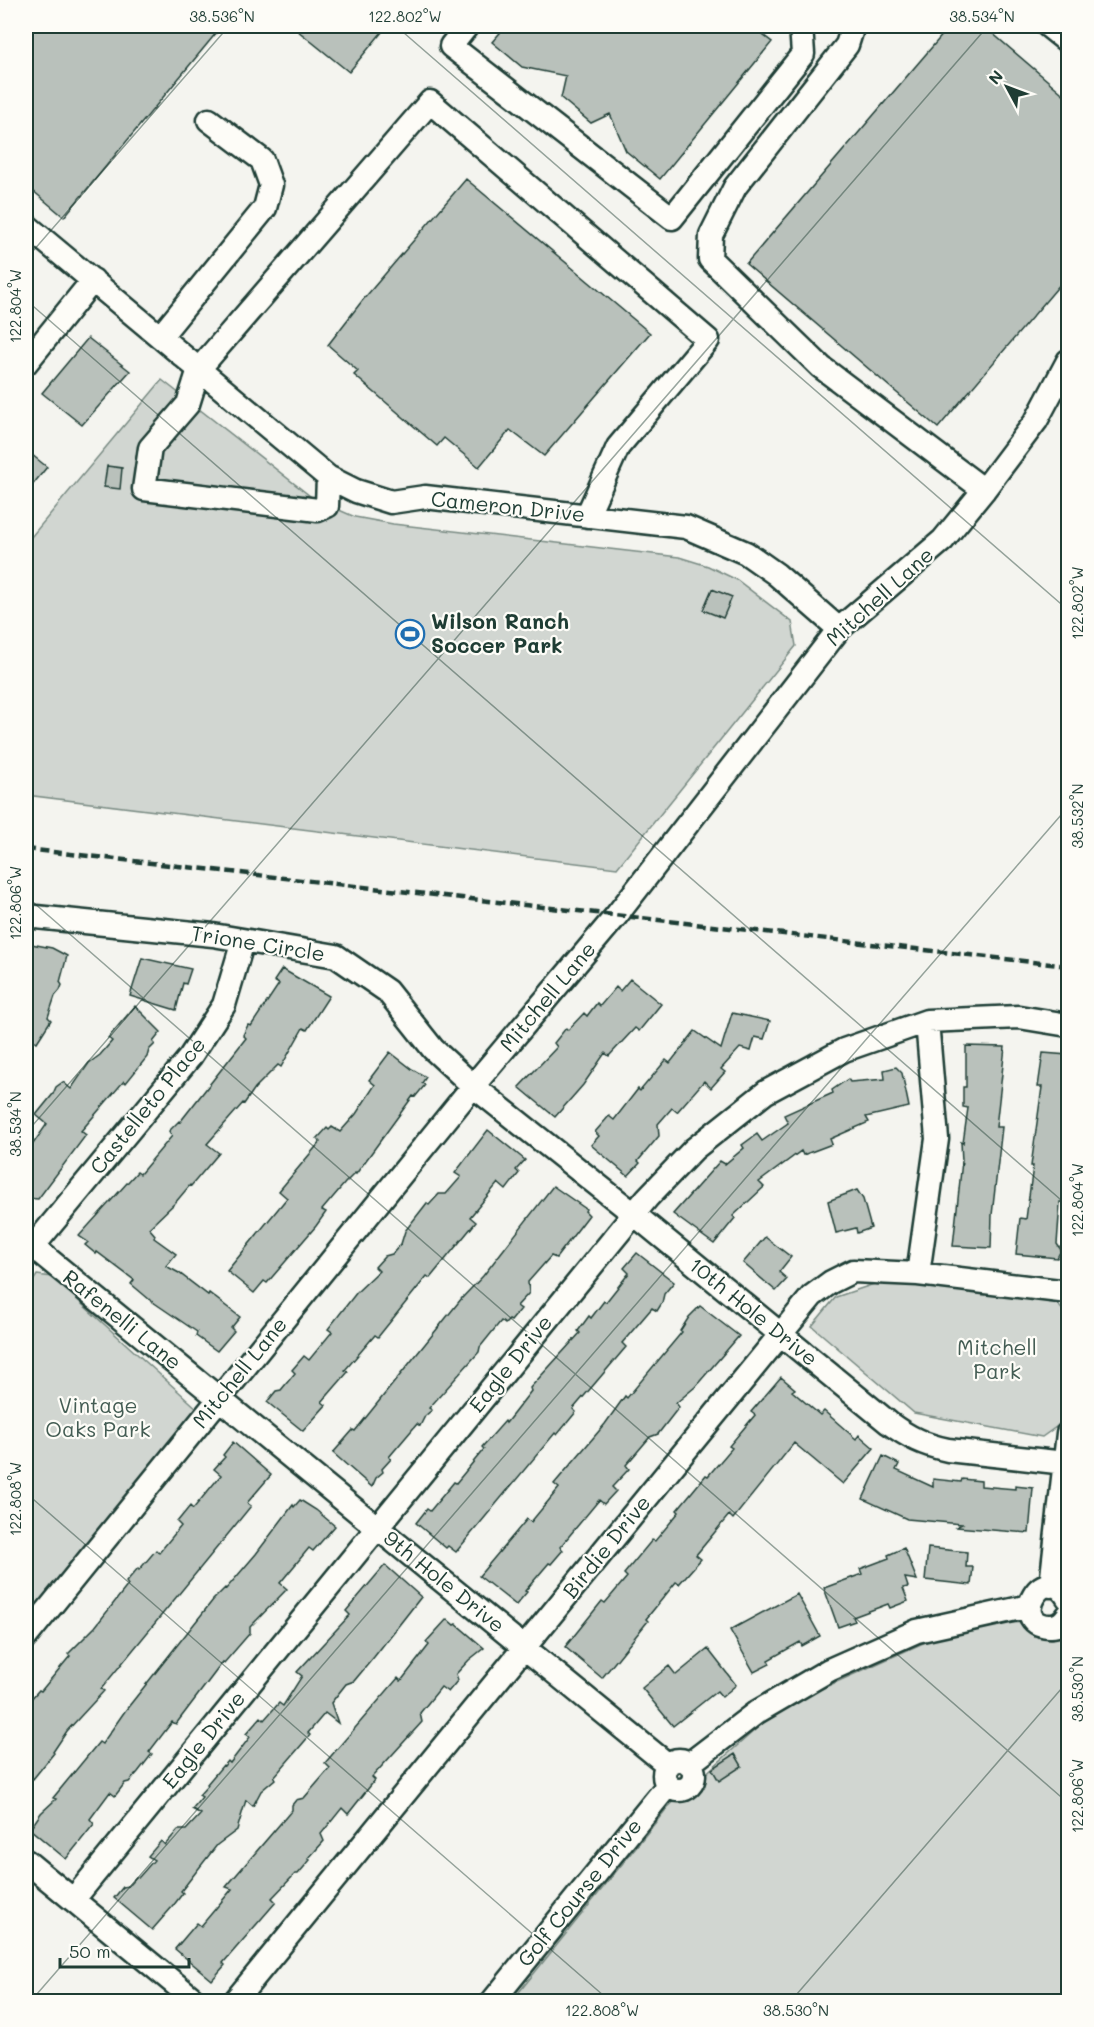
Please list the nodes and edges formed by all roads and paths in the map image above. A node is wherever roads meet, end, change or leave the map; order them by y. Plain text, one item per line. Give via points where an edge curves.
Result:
1 (467, 26) edge
2 (801, 26) edge
3 (853, 26) edge
4 (1048, 26) edge
5 (1068, 42) edge
6 (209, 120) dead end
7 (26, 225) edge
8 (93, 280) junction
9 (160, 337) junction
10 (1068, 361) edge
11 (26, 363) edge
12 (199, 369) junction
13 (328, 477) junction
14 (984, 490) junction
15 (587, 516) junction
16 (839, 629) junction
17 (26, 916) edge
18 (243, 941) junction
19 (927, 1021) junction
20 (1068, 1024) edge
21 (473, 1086) junction
22 (634, 1214) junction
23 (28, 1248) edge
24 (918, 1274) junction
25 (1068, 1292) edge
26 (781, 1335) junction
27 (219, 1399) junction
28 (1068, 1433) edge
29 (1065, 1463) junction
30 (377, 1528) junction
31 (1060, 1592) edge
32 (1030, 1606) junction
33 (1068, 1614) edge
34 (26, 1637) edge
35 (524, 1648) junction
36 (675, 1771) junction
37 (26, 1862) edge
38 (73, 1900) junction
39 (197, 2001) edge
40 (234, 2001) edge
41 (492, 2001) edge

1 - 2 street via 451,46 672,218 802,54
3 - 14 street via 847,45 735,187 711,235 710,259 821,367
4 - 5 street
6 - 9 street via 262,160 271,185 265,208
7 - 8 street, Cameron Drive
8 - 9 street, Cameron Drive
8 - 11 street
9 - 12 street, Cameron Drive
10 - 14 street, Mitchell Lane via 1036,421
12 - 13 street, Cameron Drive
12 - 13 street via 188,404 150,448 144,489 318,510 327,506
12 - 15 street via 430,102 708,340 618,447
13 - 15 street, Cameron Drive via 391,502 425,497
14 - 16 street, Mitchell Lane via 943,540
15 - 16 street, Cameron Drive via 686,527 709,536 746,553 776,574
16 - 21 street, Mitchell Lane via 616,916
17 - 18 street, Trione Circle
18 - 21 street, Trione Circle via 336,956 387,991 433,1049
18 - 23 street, Castelleto Place via 224,1005 190,1057
19 - 20 street, Eagle Drive via 1019,1017
19 - 22 street, Eagle Drive via 844,1050 766,1092 694,1149
19 - 24 street via 938,1139
21 - 22 street, 10th Hole Drive
21 - 27 street, Mitchell Lane
22 - 26 street, 10th Hole Drive
22 - 30 street, Eagle Drive
23 - 27 street, Rafenelli Lane
24 - 25 street, Birdie Drive
24 - 26 street, Birdie Drive via 853,1271 812,1296
26 - 29 street, 10th Hole Drive via 911,1439 948,1450
26 - 35 street, Birdie Drive
27 - 30 street, 9th Hole Drive
27 - 34 street, Mitchell Lane
28 - 29 street
29 - 31 street
30 - 35 street, 9th Hole Drive
30 - 38 street, Eagle Drive
31 - 32 street via 1037,1590
32 - 33 street via 1035,1620 1047,1626 1060,1624
32 - 36 street, Golf Course Drive via 917,1631 829,1670 757,1712
35 - 36 street, 9th Hole Drive
35 - 40 street, Birdie Drive
36 - 41 street, Golf Course Drive
37 - 38 street
38 - 39 street

